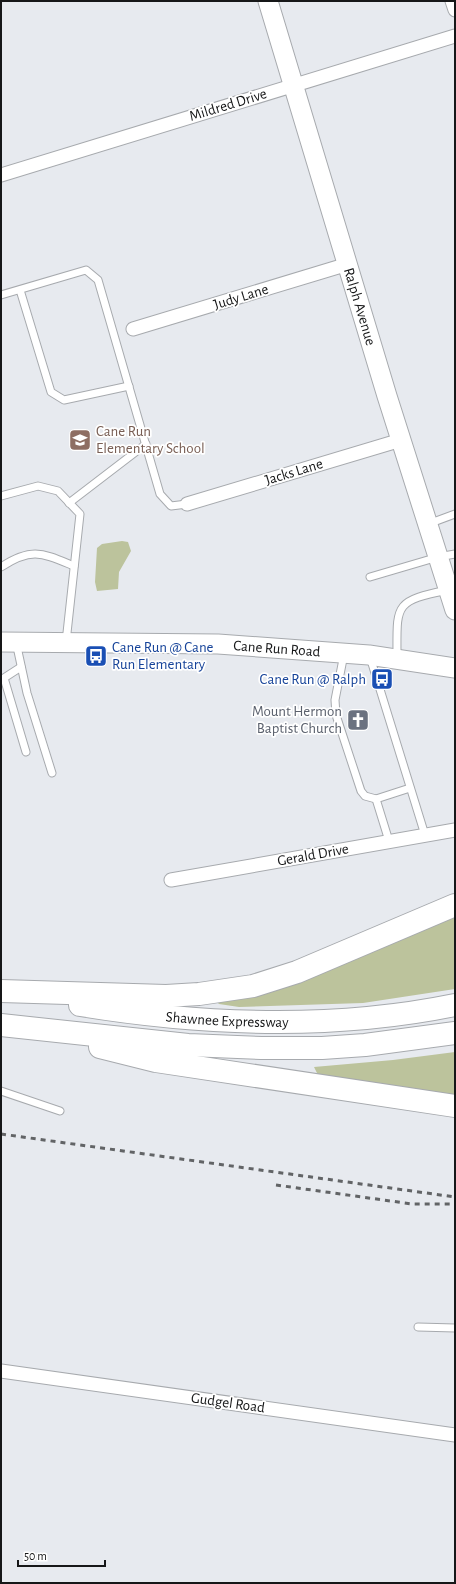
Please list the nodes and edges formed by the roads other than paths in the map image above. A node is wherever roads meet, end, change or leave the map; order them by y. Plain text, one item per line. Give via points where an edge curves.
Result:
1 (268, 1) edge
2 (452, 1) edge
3 (455, 10) edge
4 (455, 36) edge
5 (294, 84) junction
6 (1, 174) edge
7 (348, 264) junction
8 (20, 290) junction
9 (1, 295) edge
10 (133, 329) dead end
11 (129, 386) junction
12 (401, 440) junction
13 (146, 444) junction
14 (1, 496) edge
15 (69, 503) junction
16 (188, 504) joint
17 (455, 514) edge
18 (427, 524) junction
19 (446, 555) edge
20 (74, 566) junction
21 (1, 567) edge
22 (370, 577) dead end
23 (447, 580) junction
24 (455, 610) edge
25 (9, 642) edge
26 (66, 642) junction
27 (344, 653) junction
28 (369, 655) junction
29 (398, 658) junction
30 (21, 667) junction
31 (455, 668) edge
32 (26, 752) dead end
33 (52, 773) dead end
34 (410, 788) junction
35 (376, 799) junction
36 (455, 830) edge
37 (425, 835) junction
38 (389, 842) junction
39 (171, 880) dead end
40 (455, 905) edge
41 (1, 992) edge
42 (455, 1005) edge
43 (1, 1025) edge
44 (25, 1028) junction
45 (455, 1033) edge
46 (1, 1091) edge
47 (455, 1106) edge
48 (60, 1111) dead end
49 (418, 1327) dead end
50 (455, 1328) edge
51 (1, 1371) edge
52 (455, 1436) edge

1 - 5 street, Ralph Avenue
2 - 3 street
4 - 5 street, Mildred Drive
5 - 6 street, Mildred Drive
5 - 7 street, Ralph Avenue
7 - 10 street, Judy Lane
7 - 12 street, Ralph Avenue
8 - 9 lane
8 - 11 lane via 51,392 64,400
8 - 11 lane via 86,270 98,280
11 - 13 lane
12 - 16 street, Jacks Lane
12 - 18 street, Ralph Avenue
13 - 15 lane
13 - 16 lane via 160,494 171,506
14 - 15 lane via 38,486 58,491
15 - 20 lane via 80,514
17 - 18 lane
18 - 19 street, Ralph Avenue
19 - 22 lane
19 - 23 street, Ralph Avenue
20 - 21 lane via 50,556 31,553 13,559
20 - 26 lane
23 - 24 street, Ralph Avenue
23 - 29 lane via 406,603 398,613
25 - 26 street, Cane Run Road
25 - 30 lane
26 - 27 street, Cane Run Road via 218,644
27 - 28 street, Cane Run Road
27 - 35 lane via 335,700 336,715 361,791 365,796
28 - 29 street, Cane Run Road
28 - 34 lane
29 - 31 street, Cane Run Road
30 - 32 lane via 4,678
30 - 33 lane
34 - 35 lane
34 - 37 lane
35 - 38 lane
36 - 37 street, Gerald Drive
37 - 38 street, Gerald Drive
38 - 39 street, Gerald Drive
40 - 41 highway via 297,972 253,986 166,996
41 - 42 highway, Shawnee Expressway via 151,1014 219,1020 280,1021 375,1017
43 - 44 highway, Shawnee Expressway
44 - 45 highway, Shawnee Expressway via 188,1045 261,1048 365,1045
44 - 47 highway via 156,1061
46 - 48 lane
49 - 50 lane
51 - 52 street, Gudgel Road

